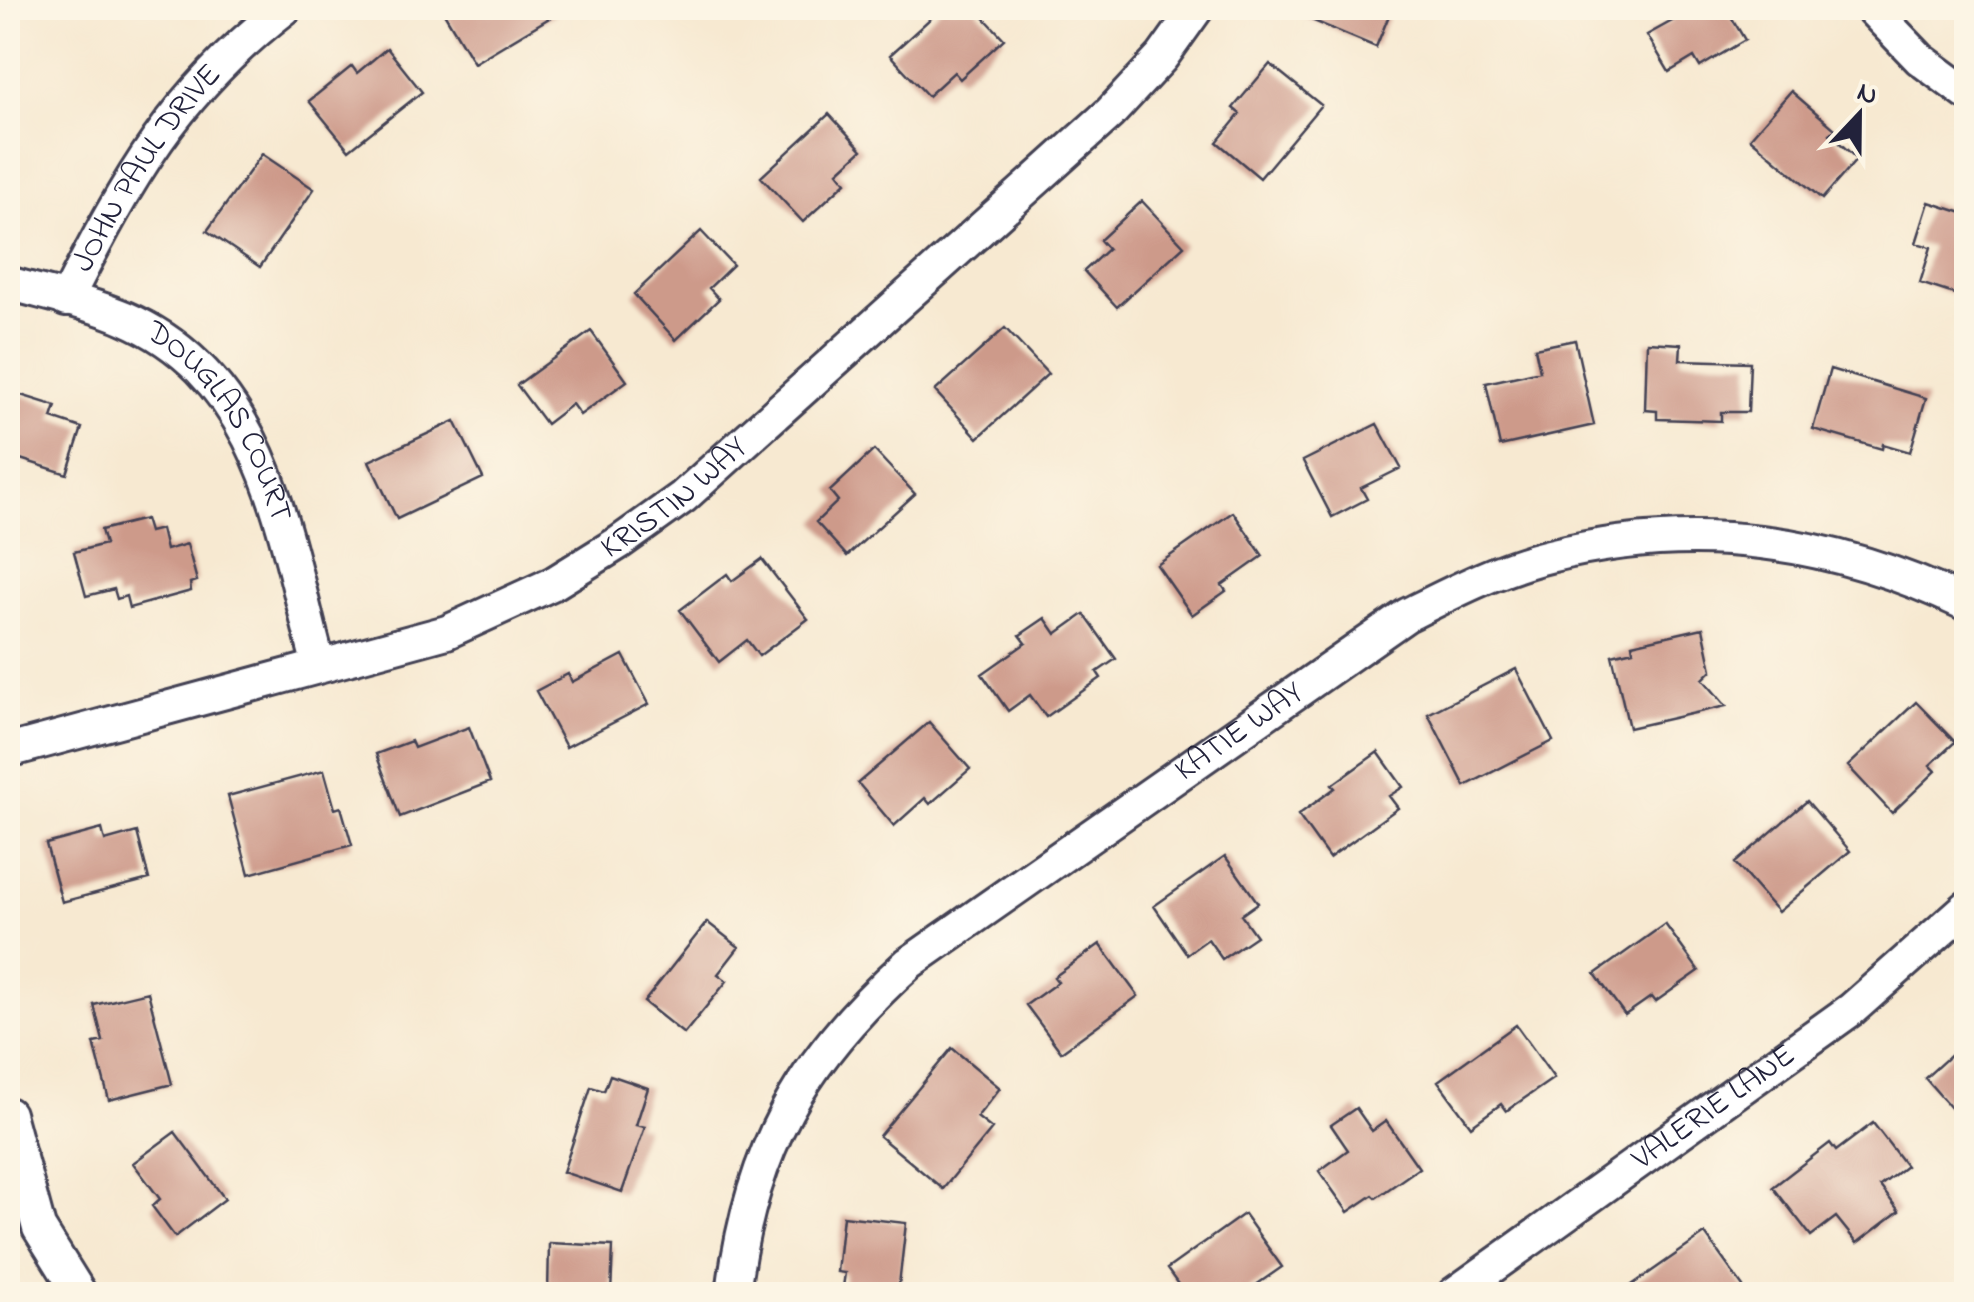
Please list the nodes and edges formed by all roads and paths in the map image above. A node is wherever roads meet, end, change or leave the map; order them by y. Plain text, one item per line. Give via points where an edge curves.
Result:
1 (285, 8) edge
2 (1197, 8) edge
3 (1870, 8) edge
4 (1966, 94) edge
5 (8, 283) edge
6 (66, 300) junction
7 (1966, 604) edge
8 (319, 666) junction
9 (8, 751) edge
10 (1966, 908) edge
11 (8, 1114) edge
12 (80, 1294) edge
13 (733, 1294) edge
14 (1454, 1294) edge

1 - 6 street, JOHN PAUL DRIVE via 206,78 157,138
2 - 8 street, KRISTIN WAY via 1110,113 683,497 554,582 447,632
3 - 4 street
5 - 6 street, DOUGLAS COURT
6 - 8 street, DOUGLAS COURT via 126,318 175,347 238,414 267,475
7 - 13 street, KATIE WAY via 1834,553 1695,537 1624,541 1546,556 1407,615 908,963 860,1007 781,1118 739,1240
8 - 9 street, KRISTIN WAY
10 - 14 street, VALERIE LANE via 1852,1008
11 - 12 street via 38,1228

